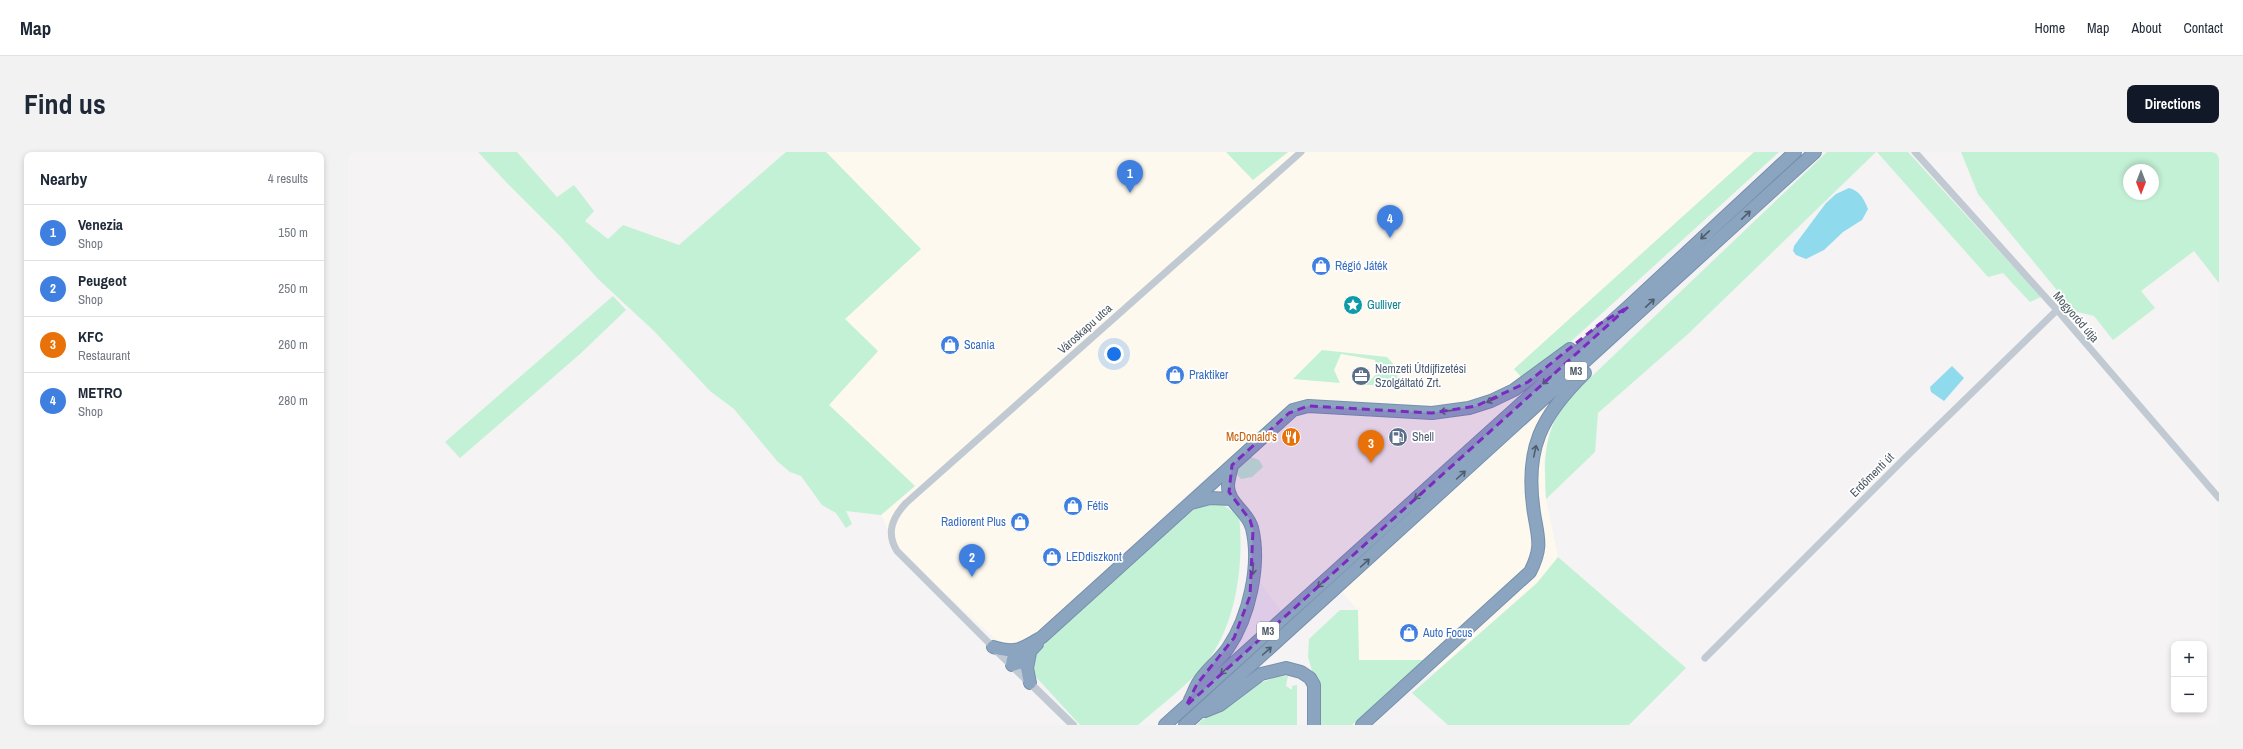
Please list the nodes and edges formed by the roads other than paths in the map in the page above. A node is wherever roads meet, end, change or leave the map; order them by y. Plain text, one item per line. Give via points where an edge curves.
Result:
1 (1301, 152) edge
2 (1795, 152) edge
3 (1814, 152) edge
4 (1915, 152) edge
5 (1628, 307) junction
6 (2057, 310) junction
7 (1629, 323) junction
8 (1232, 465) junction
9 (1214, 482) junction
10 (1229, 496) junction
11 (2219, 498) edge
12 (1190, 503) junction
13 (993, 647) junction
14 (1026, 651) junction
15 (1706, 658) dead end
16 (1012, 665) junction
17 (1030, 683) junction
18 (1186, 706) junction
19 (1197, 715) junction
20 (1072, 725) edge
21 (1165, 725) edge
22 (1185, 725) edge
23 (1314, 725) edge
24 (1362, 725) edge

1 - 13 street, Városkapu utca via 906,503 893,520 891,538 897,551
2 -> 5 highway, M3
7 -> 3 highway, M3
4 - 6 street, Mogyoród útja
5 -> 8 highway via 1601,324 1528,382 1506,395 1469,408 1440,412 1308,406 1297,408
5 -> 18 highway, M3
6 - 11 street, Mogyoród útja
6 - 15 street, Erdőmenti út
19 -> 7 highway, M3
24 -> 7 highway via 1530,572 1539,549 1540,538 1531,489 1539,431 1563,395 1614,345
8 - 9 highway
8 - 10 highway
9 - 10 highway
9 - 12 highway
10 - 12 highway
10 -> 18 highway via 1245,513 1252,530 1253,564 1247,608 1234,638 1220,659 1197,684
12 - 14 highway
13 - 14 highway via 1009,651
13 - 16 street
14 - 16 highway via 1019,663
14 - 17 highway
16 - 17 street
17 - 20 street
18 - 21 highway, M3
19 - 22 highway, M3
19 - 23 highway via 1220,705 1262,674 1286,668 1301,672 1310,678 1314,685

